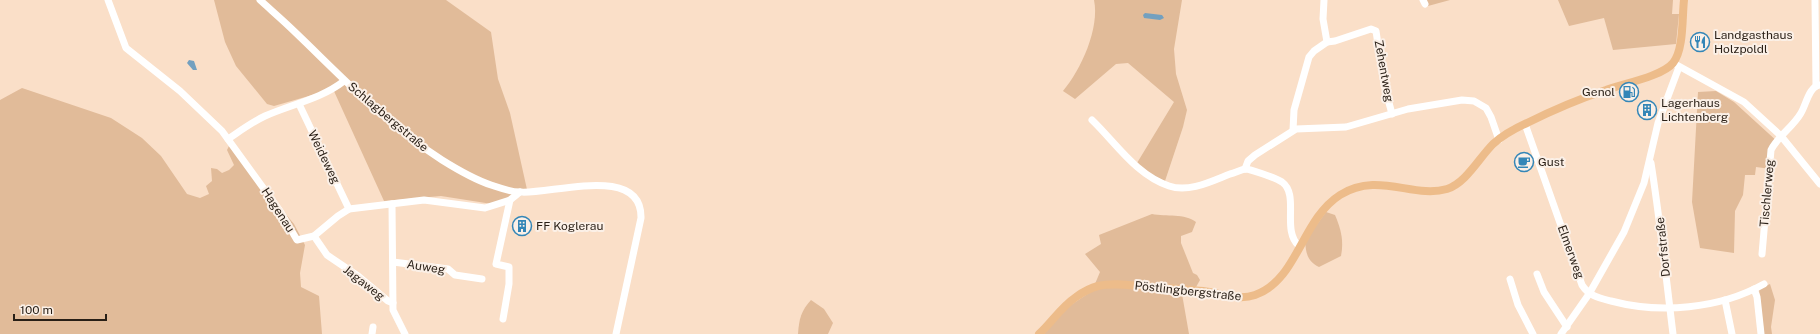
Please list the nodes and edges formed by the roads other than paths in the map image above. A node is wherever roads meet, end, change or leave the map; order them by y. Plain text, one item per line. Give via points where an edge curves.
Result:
1 (108, 0) edge
2 (260, 0) edge
3 (1324, 0) edge
4 (1684, 0) edge
5 (1815, 0) edge
6 (1327, 42) junction
7 (1676, 65) junction
8 (344, 81) junction
9 (1818, 86) edge
10 (298, 104) junction
11 (1392, 114) junction
12 (1092, 120) dead end
13 (1525, 124) junction
14 (1293, 130) junction
15 (1781, 136) junction
16 (228, 139) junction
17 (1499, 140) junction
18 (1650, 160) junction
19 (1245, 169) junction
20 (1820, 184) edge
21 (520, 192) junction
22 (510, 200) junction
23 (392, 204) junction
24 (349, 209) junction
25 (314, 236) junction
26 (1299, 246) junction
27 (1762, 254) dead end
28 (393, 262) junction
29 (1537, 274) dead end
30 (482, 279) dead end
31 (1510, 279) dead end
32 (1764, 284) dead end
33 (1754, 289) junction
34 (1589, 294) junction
35 (1725, 300) junction
36 (393, 303) junction
37 (1669, 308) junction
38 (504, 319) dead end
39 (1567, 326) junction
40 (405, 334) edge
41 (616, 334) edge
42 (1039, 334) edge
43 (1534, 334) edge
44 (1561, 334) edge
45 (1673, 334) edge
46 (1732, 334) edge
47 (1761, 334) edge

1 - 16 street, Hagenau via 126,48 180,91
2 - 8 street, Schlagbergstraße
3 - 6 street via 1323,19
4 - 7 main road
5 - 9 street
6 - 11 street, Zehentweg via 1371,29 1376,31 1384,84
6 - 14 street via 1309,57 1294,110
7 - 13 main road, Pöstlingbergstraße via 1558,108
7 - 15 street via 1744,102
7 - 18 street via 1658,123
8 - 10 street
8 - 21 street, Schlagbergstraße via 381,115 459,171
9 - 15 street, Tischlerweg via 1812,89 1795,122
10 - 16 street via 266,116
10 - 24 street, Weideweg
11 - 14 street, Zehentweg via 1346,127
11 - 17 street, Zehentweg via 1462,100 1474,101 1488,110
12 - 19 street via 1109,140 1146,174 1171,187 1198,186
13 - 17 main road, Pöstlingbergstraße
13 - 34 street, Elmerweg via 1582,285
14 - 19 street, Zehentweg via 1251,157
15 - 20 street
15 - 27 street, Tischlerweg via 1774,143 1769,160
16 - 25 street, Hagenau via 280,211 297,240
17 - 26 main road, Pöstlingbergstraße via 1462,178 1447,189 1426,191 1368,185 1344,193 1326,206 1314,220
18 - 34 street via 1644,183 1624,232
18 - 37 street, Dorfstraße via 1663,234
19 - 26 street via 1278,180 1286,186 1290,200 1291,230 1294,241
21 - 22 street, Hagenau
21 - 41 street, Schlagbergstraße via 578,185 602,186 626,191 640,204 640,225
22 - 23 street, Hagenau via 479,208 424,200
22 - 38 street via 496,264 509,267
23 - 24 street, Hagenau
23 - 28 street, Auweg
24 - 25 street, Hagenau
25 - 36 street, Jagaweg via 327,255
26 - 42 main road, Pöstlingbergstraße via 1278,280 1252,296 1238,297 1192,290 1122,285 1096,287 1075,297
28 - 30 street, Auweg via 448,269 455,275
28 - 36 street, Auweg
29 - 39 street via 1544,292
31 - 43 street via 1518,305
32 - 33 street, Elmerweg
33 - 35 street, Elmerweg
33 - 47 street
34 - 37 street, Elmerweg via 1640,307
34 - 39 street
35 - 37 street, Elmerweg
35 - 46 street
36 - 40 street, Jagaweg via 394,313
37 - 45 street, Dorfstraße
39 - 44 street

